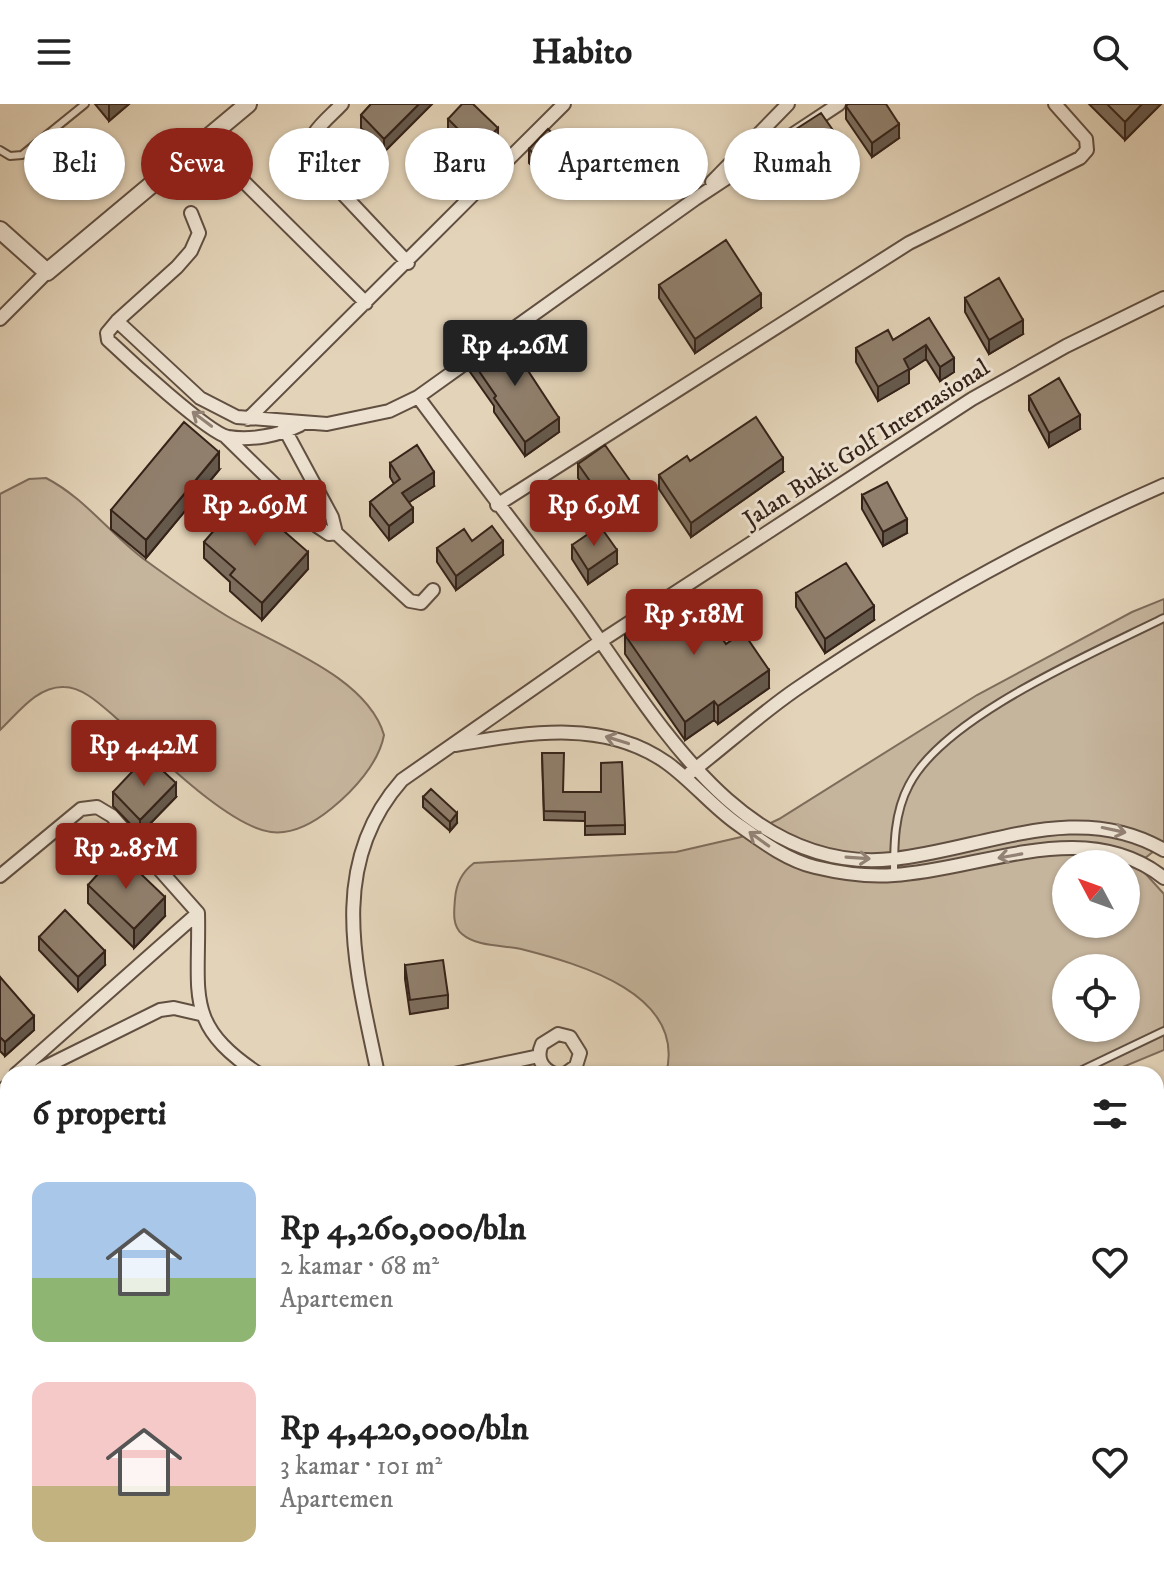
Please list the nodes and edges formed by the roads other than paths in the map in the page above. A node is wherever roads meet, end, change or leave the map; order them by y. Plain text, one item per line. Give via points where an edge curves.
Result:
1 (85, 104) edge
2 (248, 104) edge
3 (342, 104) edge
4 (564, 104) edge
5 (788, 104) edge
6 (839, 104) edge
7 (1055, 104) edge
8 (222, 128) edge
9 (0, 150) edge
10 (708, 186) edge
11 (708, 190) edge
12 (253, 191) edge
13 (141, 195) edge
14 (694, 200) edge
15 (191, 213) dead end
16 (0, 230) edge
17 (408, 263) junction
18 (47, 272) junction
19 (1164, 298) edge
20 (366, 303) junction
21 (0, 319) edge
22 (117, 321) junction
23 (418, 397) junction
24 (248, 419) junction
25 (280, 419) junction
26 (300, 425) junction
27 (286, 432) junction
28 (226, 437) junction
29 (1164, 485) edge
30 (497, 505) junction
31 (336, 533) junction
32 (433, 590) dead end
33 (1164, 618) edge
34 (601, 641) junction
35 (452, 745) junction
36 (695, 769) junction
37 (684, 778) junction
38 (1164, 850) edge
39 (894, 859) junction
40 (894, 875) junction
41 (0, 876) edge
42 (1164, 878) edge
43 (198, 913) junction
44 (200, 1014) junction
45 (1164, 1031) edge
46 (539, 1056) junction
47 (25, 1066) edge
48 (47, 1066) edge
49 (248, 1066) edge
50 (376, 1066) edge
51 (492, 1066) edge
52 (544, 1066) edge
53 (573, 1066) edge
54 (1091, 1066) edge

1 - 9 lane via 22,155
2 - 8 street
3 - 17 street via 312,135 309,158
4 - 17 street
5 - 10 street
6 - 11 street
7 - 30 street via 1086,139 1087,150 1080,158 909,243
12 - 20 street
13 - 18 street
14 - 23 street
15 - 22 street via 199,233 191,251
16 - 18 street
17 - 20 street
18 - 21 street
19 - 34 street, Jalan Bukit Golf Internasional via 972,399
20 - 24 street
22 - 24 street via 200,398
28 -> 22 street via 108,340
23 - 26 street via 358,421
23 - 30 street
24 - 25 street
25 - 26 street
25 - 27 street
26 - 27 street
27 - 28 street
27 - 31 street
28 - 31 street via 323,531
29 - 36 street via 1039,545 906,620 794,691
30 - 34 street
31 - 32 street via 410,601 421,603
33 - 39 lane via 1029,686 935,748 902,802
34 - 35 street, Jalan Bukit Golf Internasional
34 - 36 street
37 -> 35 street via 640,747 592,733 515,735
35 - 50 street, Jalan Bukit Golf Internasional via 402,780 384,801 354,874 357,969
36 - 37 street
36 -> 39 street via 729,802 785,839 839,857
40 -> 37 street via 813,867 772,848
39 -> 38 street via 1035,829 1070,827 1135,835
39 - 40 lane
42 -> 40 street via 1119,853 1056,848
41 - 43 street via 81,809 97,807 112,816
43 - 44 street
43 - 47 street
44 - 48 street via 160,1010
44 - 49 street via 225,1049
45 - 54 lane
46 - 51 street
46 - 52 street
46 - 53 street via 551,1036 570,1037 578,1046 579,1060

